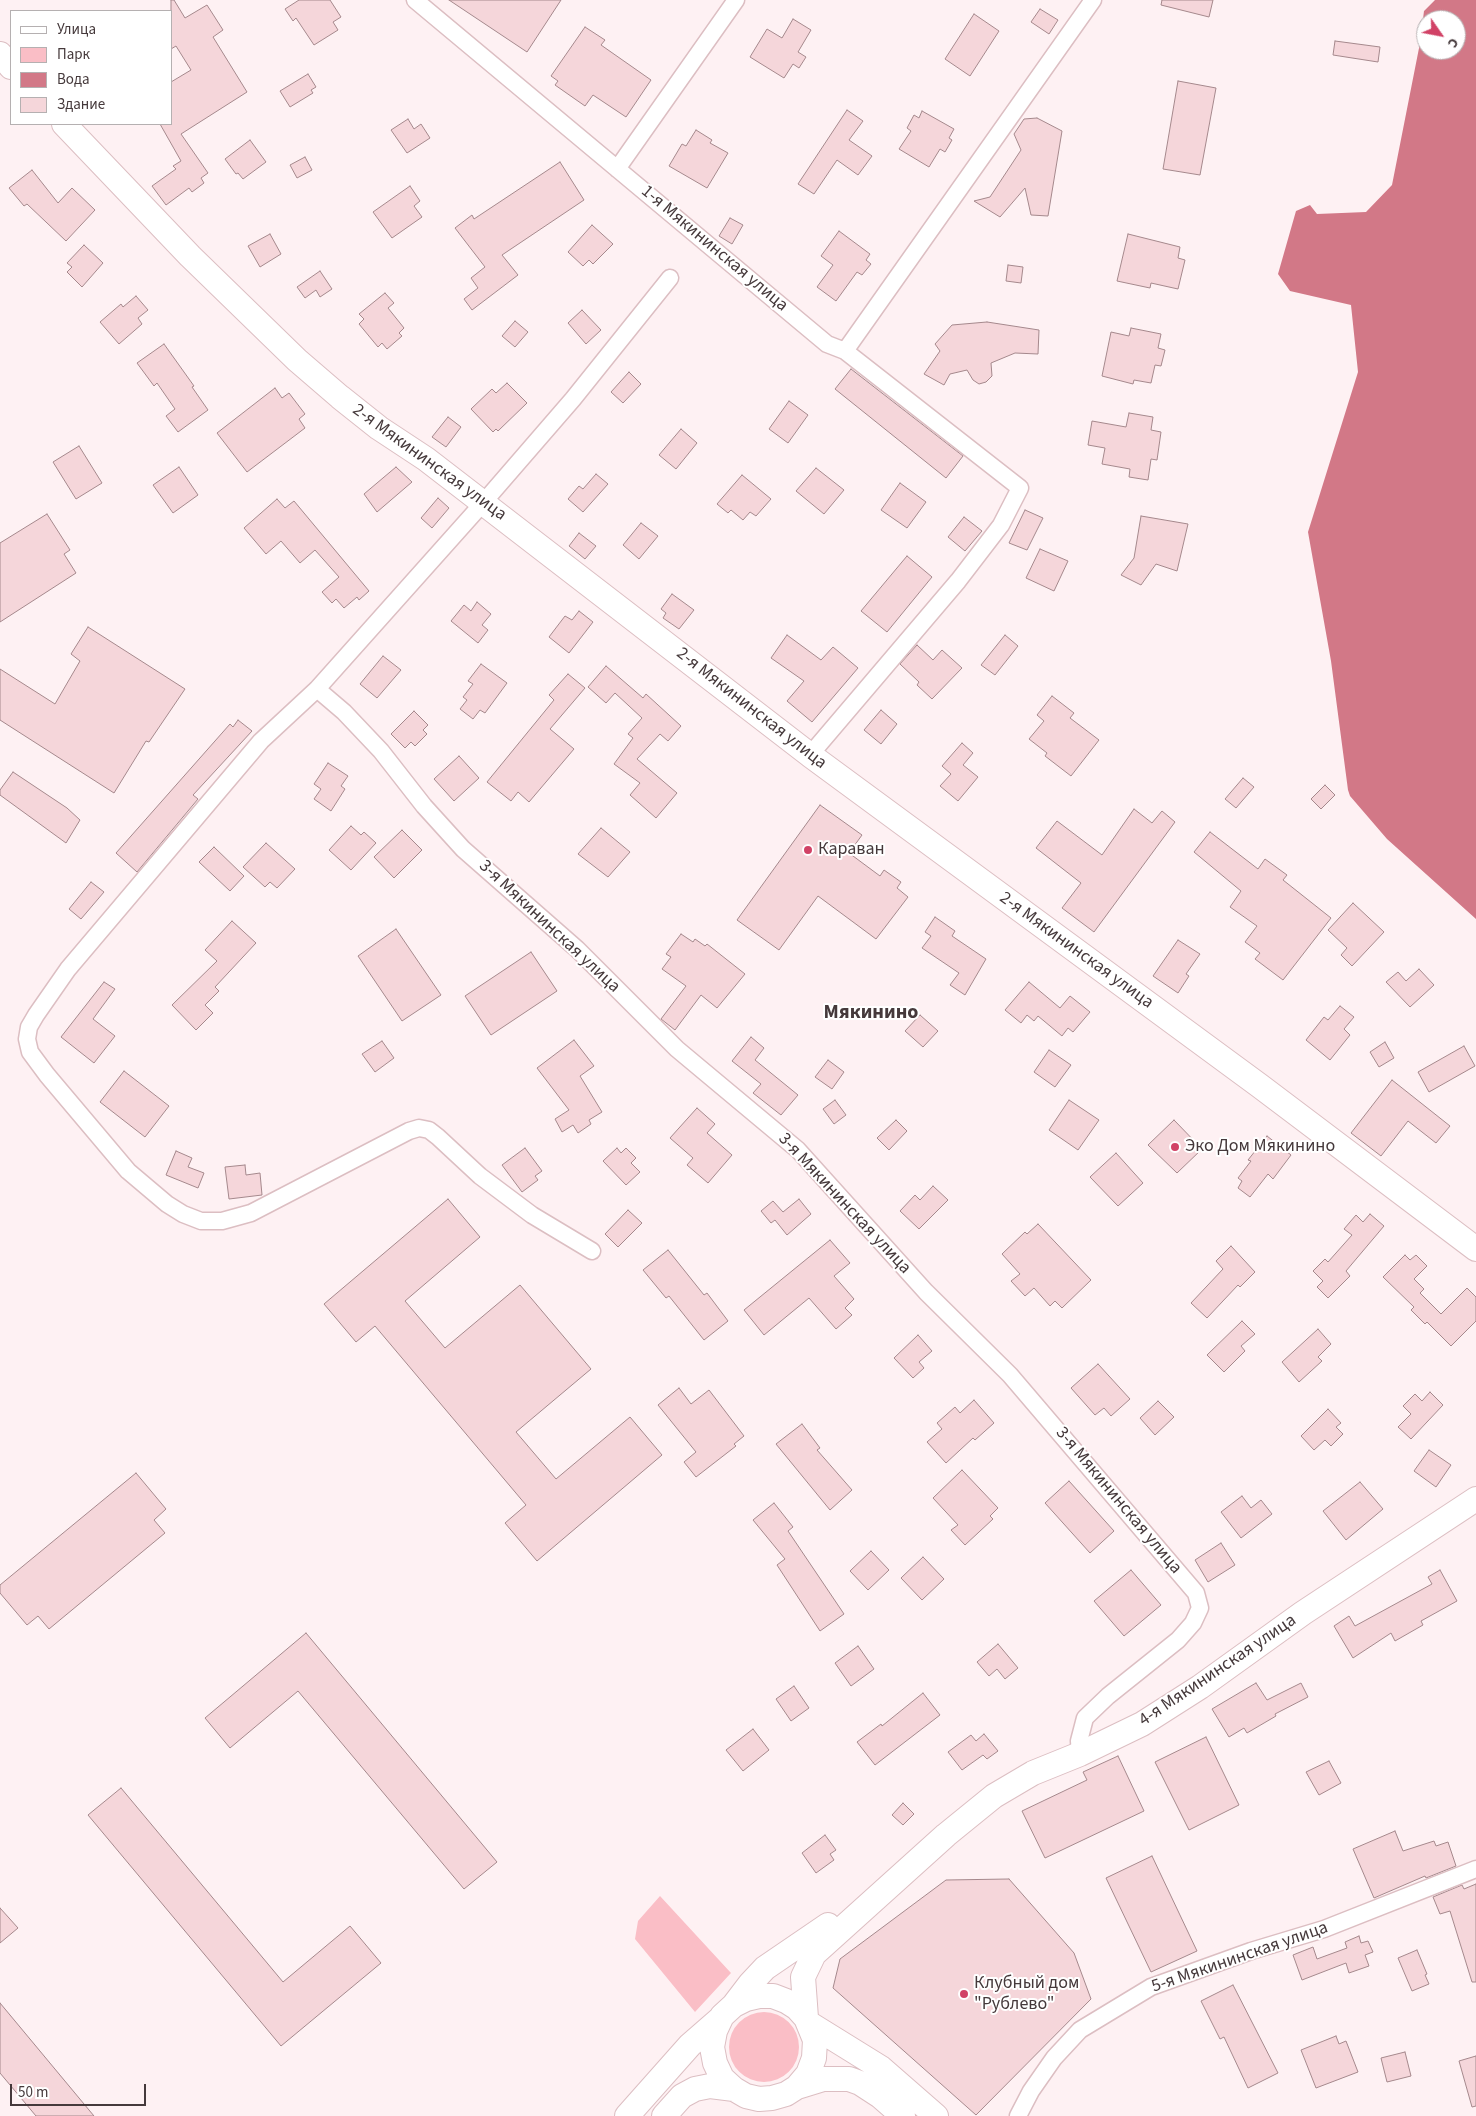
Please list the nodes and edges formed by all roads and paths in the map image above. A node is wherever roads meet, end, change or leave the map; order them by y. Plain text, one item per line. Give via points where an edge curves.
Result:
1 (415, 0) edge
2 (736, 0) edge
3 (1093, 0) edge
4 (0, 54) edge
5 (10, 66) edge
6 (65, 125) edge
7 (617, 169) junction
8 (670, 278) dead end
9 (845, 351) junction
10 (483, 502) junction
11 (317, 688) junction
12 (810, 755) junction
13 (1476, 1249) edge
14 (592, 1251) dead end
15 (1476, 1498) edge
16 (1080, 1754) junction
17 (1476, 1869) edge
18 (908, 1870) junction
19 (728, 2011) junction
20 (808, 2021) junction
21 (797, 2087) junction
22 (734, 2089) junction
23 (627, 2116) edge
24 (664, 2116) edge
25 (902, 2116) edge
26 (936, 2116) edge
27 (1018, 2116) edge

1 - 7 street, 1-я Мякининская улица
2 - 7 street
3 - 9 street
4 - 5 street
6 - 10 street, 2-я Мякининская улица via 190,256 297,360 379,428
7 - 9 street, 1-я Мякининская улица via 827,344
8 - 10 street via 573,399
9 - 12 street, 1-я Мякининская улица via 1020,488 1001,524 958,581
10 - 11 street
10 - 12 street, 2-я Мякининская улица
11 - 14 street via 261,741 68,969 29,1026 26,1039 30,1052 128,1170 167,1204 201,1221 222,1221 251,1214 419,1128 429,1130 480,1176 532,1215
11 - 16 street, 3-я Мякининская улица via 381,751 463,849 577,949 677,1049 798,1150 926,1292 1010,1375 1196,1593 1200,1608 1193,1623 1178,1640 1085,1718 1079,1741
12 - 13 street, 2-я Мякининская улица
15 - 16 street, 4-я Мякининская улица via 1303,1613 1200,1687 1142,1724
16 - 18 street, 4-я Мякининская улица via 1033,1773 994,1796
17 - 27 street, 5-я Мякининская улица via 1324,1929 1151,1987 1080,2030 1054,2058
18 - 19 street, 4-я Мякининская улица via 765,1968
18 - 20 street, 4-я Мякининская улица via 814,1954 803,1977
19 - 20 street via 753,1998 773,1996 791,2004
19 - 22 street via 715,2031 712,2047 722,2078
19 - 23 street via 684,2051
20 - 21 street via 815,2040 814,2058 808,2074
20 - 26 street via 881,2068
21 - 22 street via 772,2098 752,2097
21 - 25 street via 823,2079 849,2079 880,2096
22 - 24 street via 710,2086 695,2089 682,2096

